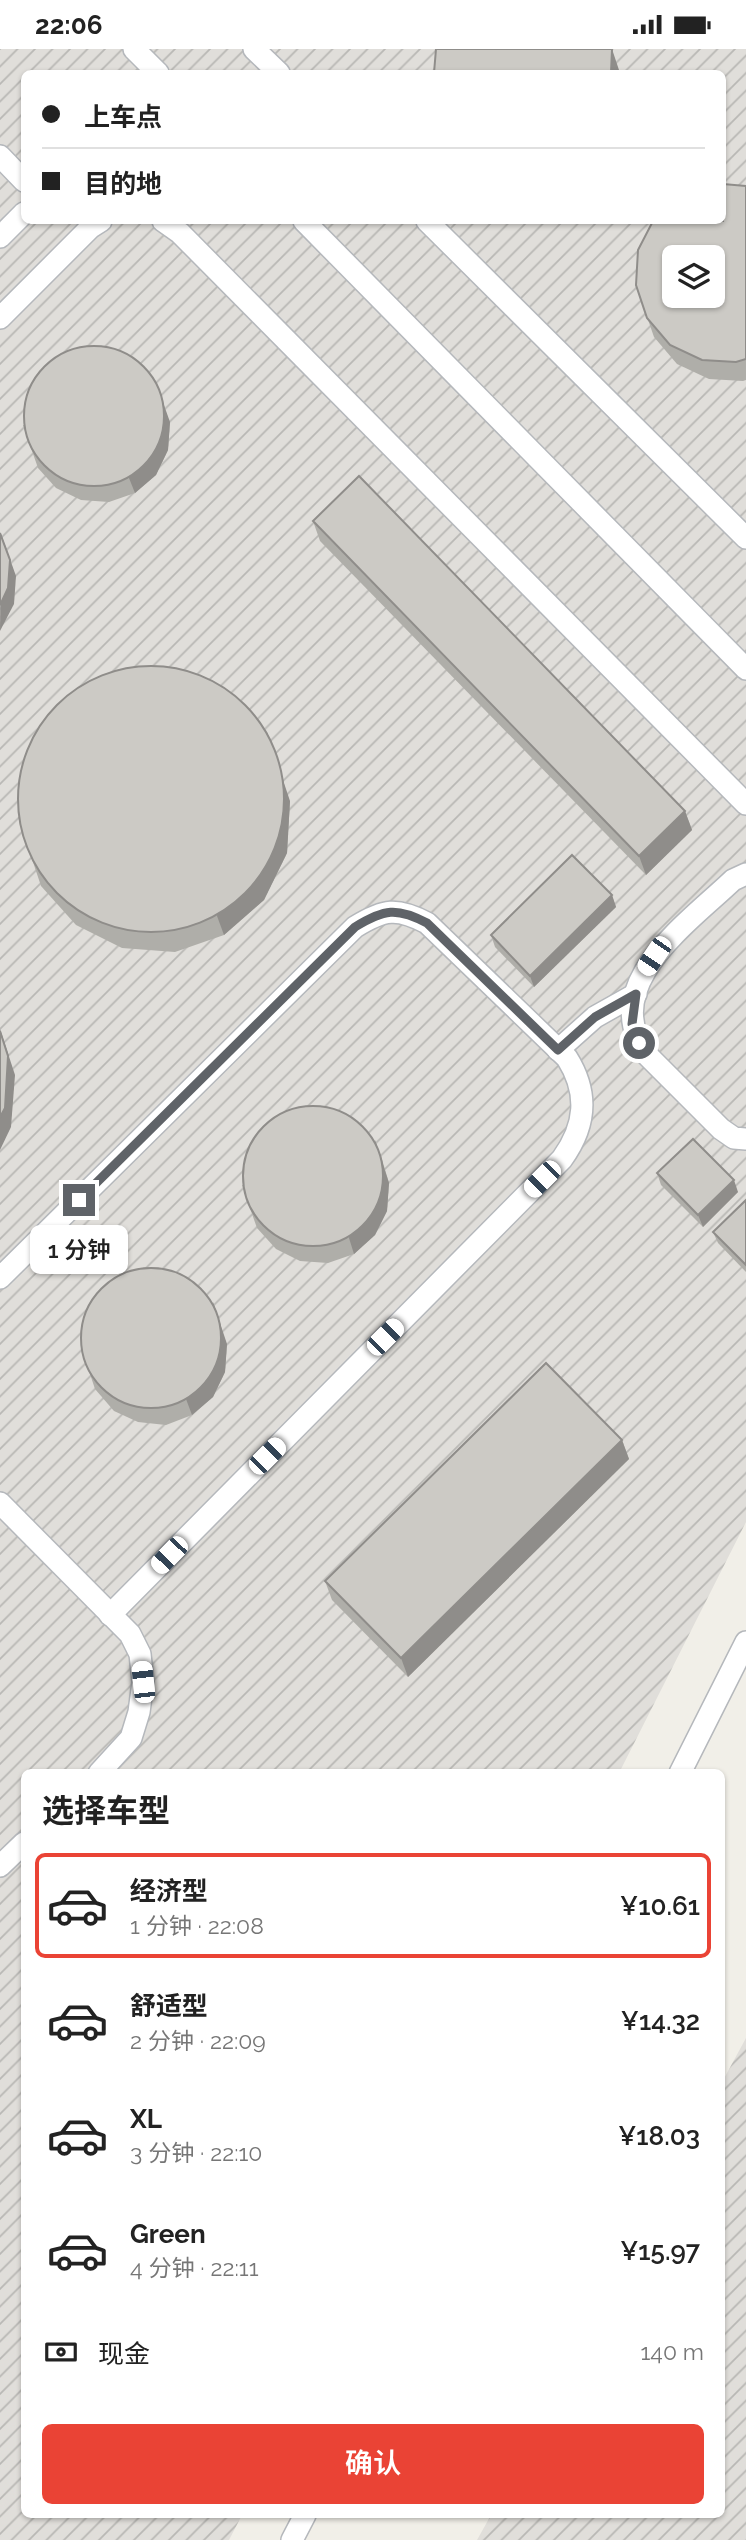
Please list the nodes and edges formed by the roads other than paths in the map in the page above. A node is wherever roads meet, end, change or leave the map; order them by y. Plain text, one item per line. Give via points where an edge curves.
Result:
1 (134, 49) edge
2 (254, 49) edge
3 (155, 70) edge
4 (276, 70) edge
5 (0, 156) edge
6 (21, 178) edge
7 (21, 216) edge
8 (96, 224) edge
9 (167, 224) edge
10 (307, 224) edge
11 (430, 224) edge
12 (0, 237) edge
13 (0, 318) edge
14 (746, 538) edge
15 (746, 669) edge
16 (746, 804) edge
17 (746, 874) edge
18 (636, 994) junction
19 (558, 1050) junction
20 (746, 1139) edge
21 (0, 1278) edge
22 (0, 1503) edge
23 (110, 1615) junction
24 (746, 1642) edge
25 (110, 1769) edge
26 (682, 1769) edge
27 (21, 1846) edge
28 (0, 1866) edge
29 (303, 2518) edge
30 (292, 2540) edge

1 - 3 lane
2 - 4 lane
5 - 6 lane
7 - 12 lane
8 - 13 lane
9 - 16 lane
10 - 15 lane
11 - 14 lane
17 - 18 lane via 733,880 654,956 640,977
18 - 19 lane via 595,1017
18 - 20 lane via 632,1024 648,1056 721,1129
19 - 21 lane via 427,923 408,913 382,913 355,927
19 - 23 lane via 577,1074 582,1096 575,1141 562,1159
22 - 23 lane
23 - 25 lane via 130,1634 140,1654 143,1682 131,1738
24 - 26 lane
27 - 28 lane
29 - 30 lane

